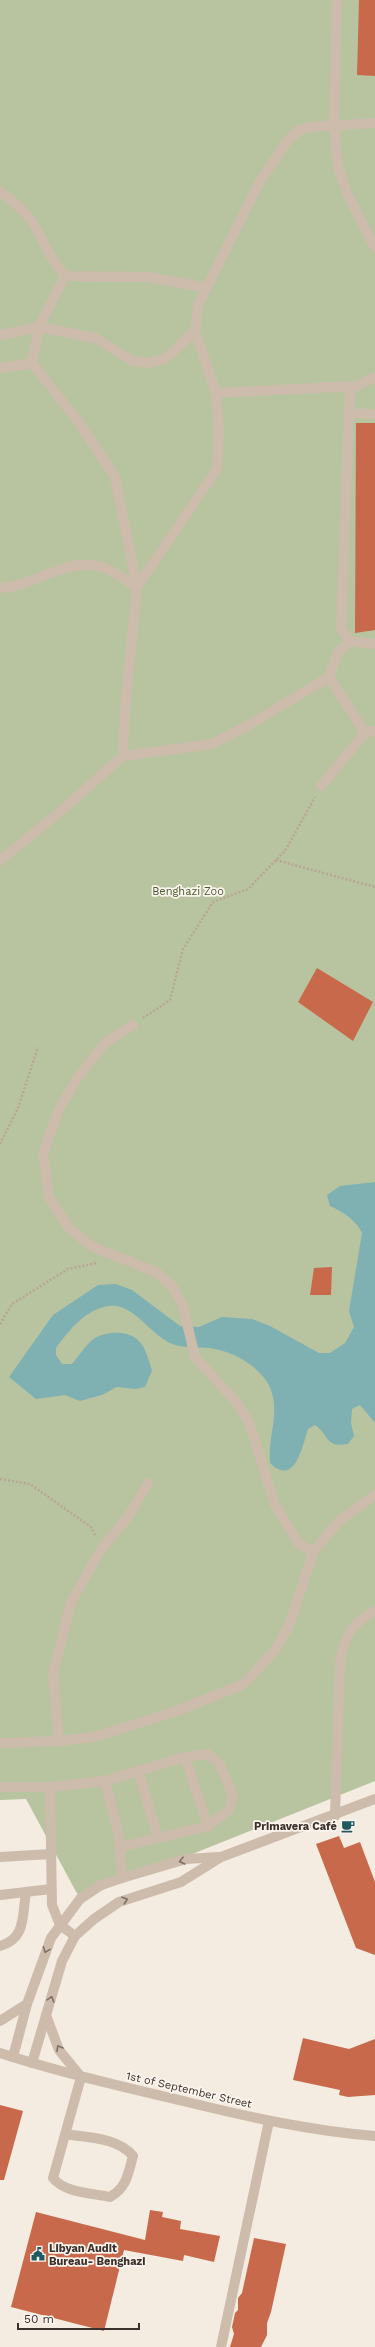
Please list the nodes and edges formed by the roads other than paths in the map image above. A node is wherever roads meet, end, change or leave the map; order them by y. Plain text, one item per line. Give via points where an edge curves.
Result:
1 (338, 0) edge
2 (375, 123) edge
3 (334, 125) junction
4 (0, 191) edge
5 (375, 248) edge
6 (65, 276) junction
7 (207, 288) junction
8 (39, 327) junction
9 (195, 331) junction
10 (0, 335) edge
11 (32, 363) junction
12 (0, 368) edge
13 (375, 377) edge
14 (350, 386) junction
15 (216, 393) junction
16 (349, 414) junction
17 (375, 414) edge
18 (137, 587) junction
19 (0, 588) edge
20 (350, 641) junction
21 (375, 644) edge
22 (329, 677) junction
23 (375, 730) edge
24 (365, 733) junction
25 (123, 756) junction
26 (321, 786) road end
27 (0, 861) edge
28 (133, 1025) road end
29 (148, 1483) dead end
30 (375, 1495) edge
31 (313, 1552) junction
32 (375, 1611) edge
33 (59, 1741) junction
34 (0, 1743) edge
35 (185, 1756) junction
36 (138, 1771) junction
37 (105, 1781) junction
38 (50, 1786) junction
39 (0, 1787) edge
40 (375, 1799) edge
41 (335, 1816) junction
42 (208, 1826) junction
43 (158, 1837) junction
44 (120, 1847) junction
45 (51, 1854) junction
46 (0, 1857) edge
47 (221, 1857) junction
48 (122, 1878) junction
49 (51, 1889) junction
50 (26, 1893) junction
51 (0, 1895) edge
52 (60, 1925) junction
53 (75, 1936) junction
54 (0, 1946) edge
55 (27, 2004) junction
56 (46, 2015) junction
57 (0, 2021) edge
58 (0, 2053) edge
59 (13, 2057) junction
60 (32, 2063) junction
61 (81, 2077) junction
62 (269, 2121) junction
63 (65, 2134) junction
64 (375, 2136) edge
65 (221, 2347) edge

1 - 3 street
2 - 3 street
3 - 5 street via 338,167 347,193
3 - 7 street via 309,127 298,131 288,140 260,181
4 - 6 street via 33,222
6 - 7 street via 149,277
6 - 8 street
7 - 9 street via 198,305
8 - 9 street via 95,338 133,361 150,363 166,358
8 - 10 street
8 - 11 street
9 - 15 street
11 - 12 street
11 - 18 street via 80,424 115,477
13 - 14 street via 357,386
14 - 15 street
14 - 16 street
15 - 18 street via 219,431 217,469
16 - 17 street
16 - 20 street via 341,629
18 - 19 street via 105,568 82,564 59,569 22,585
18 - 25 street via 124,708
20 - 21 street
20 - 22 street via 338,652
22 - 24 street
22 - 25 street via 249,726 212,744
23 - 24 street
24 - 26 street
25 - 27 street
28 - 31 street via 106,1043 78,1077 59,1109 43,1153 49,1197 68,1227 91,1246 156,1272 172,1286 186,1317 193,1351 200,1365 238,1404 250,1425 275,1505 299,1544
29 - 33 street via 128,1517 102,1548 71,1602 53,1674
30 - 31 street via 339,1521
31 - 33 street via 290,1626 275,1650 244,1684 174,1712 94,1737
32 - 41 street via 353,1626 343,1644 340,1662
33 - 34 street
35 - 36 street
35 - 42 street
35 - 42 street via 208,1754 220,1763 233,1796 229,1810
36 - 37 street
36 - 43 street
37 - 38 street
37 - 44 street
38 - 39 street
38 - 45 street
40 - 41 street
41 - 47 street
42 - 43 street
43 - 44 street
44 - 48 street
45 - 46 street
45 - 49 street
47 -> 48 street via 186,1859
53 -> 47 street via 119,1902 181,1882
48 - 52 street via 101,1885 80,1899
49 - 50 street
49 - 52 street via 52,1904
50 - 51 street
50 - 54 street via 20,1932 14,1941
52 - 53 street
52 -> 55 street via 51,1938
56 -> 53 street via 62,1961
55 - 57 street
55 - 59 street
56 - 60 street
61 -> 56 street via 59,2050
58 - 59 street, 1st of September Street
59 - 60 street, 1st of September Street
60 - 61 street, 1st of September Street
61 - 62 street, 1st of September Street
61 - 63 street
62 - 64 street, 1st of September Street via 346,2134
62 - 65 street
63 - 63 street via 118,2143 128,2150 132,2156 126,2182 120,2191 110,2197 58,2184 53,2178

